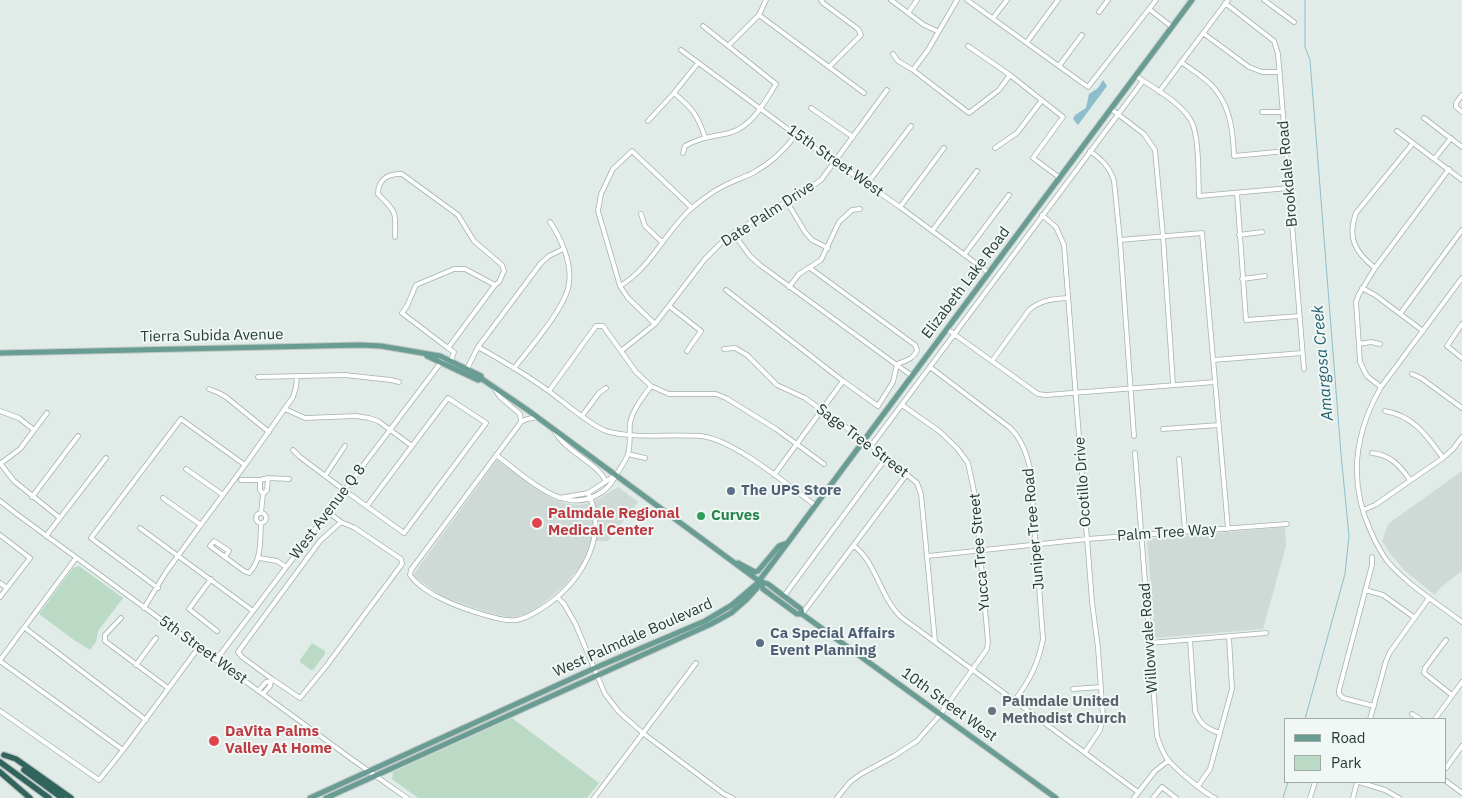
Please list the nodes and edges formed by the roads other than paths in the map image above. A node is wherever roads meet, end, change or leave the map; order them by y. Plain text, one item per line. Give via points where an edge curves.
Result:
1 (766, 0) edge
2 (821, 0) edge
3 (890, 0) edge
4 (917, 0) edge
5 (957, 0) edge
6 (967, 0) edge
7 (1007, 0) edge
8 (1058, 0) edge
9 (1108, 0) edge
10 (1156, 0) edge
11 (1192, 0) edge
12 (1264, 0) edge
13 (1226, 2) edge
14 (1149, 9) junction
15 (1099, 12) dead end
16 (908, 13) junction
17 (759, 14) junction
18 (993, 18) junction
19 (1294, 22) dead end
20 (703, 26) dead end
21 (1172, 26) junction
22 (937, 31) junction
23 (1203, 33) junction
24 (1082, 35) dead end
25 (1026, 42) junction
26 (728, 45) junction
27 (968, 46) dead end
28 (681, 50) dead end
29 (893, 54) dead end
30 (1181, 62) junction
31 (698, 63) junction
32 (1059, 66) junction
33 (829, 67) junction
34 (913, 70) junction
35 (1280, 72) junction
36 (1010, 75) junction
37 (1136, 76) junction
38 (1144, 81) junction
39 (887, 90) dead end
40 (1159, 92) junction
41 (674, 93) junction
42 (864, 93) dead end
43 (1462, 95) edge
44 (1042, 100) junction
45 (760, 108) junction
46 (811, 108) dead end
47 (1111, 109) junction
48 (1262, 112) dead end
49 (1283, 112) junction
50 (1462, 112) edge
51 (1118, 114) junction
52 (1424, 118) dead end
53 (648, 122) dead end
54 (911, 126) dead end
55 (1397, 131) dead end
56 (796, 135) junction
57 (705, 137) junction
58 (853, 137) junction
59 (1451, 138) junction
60 (1413, 143) junction
61 (1462, 147) edge
62 (944, 148) dead end
63 (996, 148) dead end
64 (1090, 151) junction
65 (1286, 151) junction
66 (683, 153) dead end
67 (1435, 158) junction
68 (834, 162) junction
69 (1448, 169) junction
70 (977, 171) dead end
71 (1060, 178) junction
72 (1462, 180) edge
73 (866, 185) junction
74 (1289, 188) junction
75 (1237, 193) junction
76 (1009, 195) dead end
77 (787, 202) junction
78 (900, 207) junction
79 (692, 208) junction
80 (860, 209) dead end
81 (640, 214) dead end
82 (1042, 215) junction
83 (550, 222) dead end
84 (1462, 230) edge
85 (932, 231) junction
86 (1262, 232) dead end
87 (733, 233) junction
88 (1239, 235) junction
89 (1163, 236) junction
90 (395, 237) dead end
91 (1120, 240) junction
92 (662, 242) junction
93 (828, 248) junction
94 (563, 249) junction
95 (964, 255) junction
96 (810, 268) junction
97 (1375, 268) junction
98 (989, 273) junction
99 (1266, 276) dead end
100 (1242, 278) junction
101 (1462, 278) edge
102 (1458, 284) junction
103 (495, 285) junction
104 (620, 286) junction
105 (789, 288) junction
106 (1362, 288) junction
107 (1462, 288) edge
108 (726, 290) dead end
109 (1068, 298) junction
110 (669, 306) junction
111 (1400, 314) junction
112 (1299, 316) junction
113 (656, 324) junction
114 (1462, 324) edge
115 (947, 329) junction
116 (1423, 331) junction
117 (954, 334) junction
118 (1359, 344) junction
119 (1380, 344) dead end
120 (478, 347) junction
121 (448, 348) junction
122 (724, 349) dead end
123 (621, 351) junction
124 (687, 351) dead end
125 (0, 353) edge
126 (1302, 353) junction
127 (424, 354) junction
128 (444, 358) junction
129 (1462, 358) edge
130 (1213, 360) junction
131 (451, 361) junction
132 (992, 361) junction
133 (440, 363) junction
134 (897, 364) junction
135 (515, 367) junction
136 (930, 367) junction
137 (467, 368) junction
138 (1304, 370) dead end
139 (1412, 374) dead end
140 (297, 376) junction
141 (912, 376) junction
142 (258, 377) dead end
143 (482, 379) junction
144 (843, 381) junction
145 (399, 382) dead end
146 (1215, 382) junction
147 (1174, 384) junction
148 (493, 386) junction
149 (651, 386) junction
150 (1381, 387) junction
151 (606, 388) dead end
152 (1130, 388) junction
153 (209, 389) dead end
154 (549, 391) junction
155 (1076, 392) junction
156 (902, 405) junction
157 (1462, 408) edge
158 (285, 409) junction
159 (0, 411) edge
160 (822, 411) junction
161 (1385, 411) dead end
162 (47, 413) dead end
163 (532, 413) junction
164 (582, 416) junction
165 (538, 417) junction
166 (521, 419) junction
167 (1219, 425) junction
168 (552, 428) junction
169 (1163, 429) dead end
170 (34, 430) junction
171 (390, 430) junction
172 (269, 432) junction
173 (629, 434) junction
174 (78, 436) dead end
175 (1134, 436) dead end
176 (1462, 437) edge
177 (864, 440) junction
178 (797, 444) junction
179 (345, 446) dead end
180 (412, 446) junction
181 (871, 446) junction
182 (293, 450) dead end
183 (1372, 452) dead end
184 (1135, 453) dead end
185 (628, 454) junction
186 (496, 455) junction
187 (106, 458) dead end
188 (644, 458) dead end
189 (886, 458) junction
190 (1443, 458) junction
191 (1179, 459) dead end
192 (0, 464) edge
193 (824, 464) dead end
194 (245, 465) junction
195 (186, 469) dead end
196 (907, 474) junction
197 (616, 475) junction
198 (774, 475) junction
199 (325, 476) junction
200 (268, 478) junction
201 (289, 479) dead end
202 (242, 480) dead end
203 (260, 480) junction
204 (1410, 480) junction
205 (606, 481) junction
206 (344, 490) junction
207 (588, 493) junction
208 (263, 494) junction
209 (223, 495) junction
210 (32, 497) junction
211 (163, 498) dead end
212 (559, 498) junction
213 (591, 498) junction
214 (0, 501) edge
215 (367, 506) junction
216 (815, 506) junction
217 (1363, 510) junction
218 (328, 512) junction
219 (60, 518) junction
220 (341, 522) junction
221 (1287, 524) dead end
222 (200, 525) junction
223 (140, 528) dead end
224 (1228, 529) junction
225 (1185, 531) junction
226 (1141, 534) junction
227 (0, 535) edge
228 (46, 536) junction
229 (1087, 539) junction
230 (787, 543) junction
231 (1036, 544) junction
232 (854, 546) junction
233 (979, 550) junction
234 (178, 555) junction
235 (928, 556) junction
236 (225, 557) junction
237 (1372, 557) dead end
238 (76, 558) junction
239 (259, 558) junction
240 (730, 560) junction
241 (286, 567) junction
242 (211, 579) junction
243 (759, 581) junction
244 (0, 583) edge
245 (7, 588) junction
246 (158, 588) junction
247 (1365, 590) junction
248 (784, 596) junction
249 (0, 597) edge
250 (557, 597) junction
251 (1430, 598) junction
252 (144, 608) junction
253 (253, 611) junction
254 (802, 614) junction
255 (121, 618) dead end
256 (1415, 618) junction
257 (710, 622) junction
258 (1462, 622) edge
259 (25, 628) junction
260 (217, 631) dead end
261 (1266, 633) dead end
262 (1229, 637) junction
263 (156, 638) dead end
264 (1190, 640) junction
265 (1446, 640) dead end
266 (935, 641) junction
267 (1150, 642) junction
268 (199, 648) junction
269 (216, 660) junction
270 (0, 661) edge
271 (696, 663) dead end
272 (136, 665) junction
273 (595, 668) junction
274 (973, 670) junction
275 (597, 676) junction
276 (271, 680) junction
277 (1462, 682) edge
278 (1101, 687) junction
279 (168, 688) junction
280 (1073, 689) dead end
281 (258, 691) junction
282 (263, 694) junction
283 (1452, 695) junction
284 (1015, 700) junction
285 (1374, 706) junction
286 (0, 711) edge
287 (1412, 714) dead end
288 (940, 715) junction
289 (1370, 718) edge
290 (1418, 718) edge
291 (1435, 718) edge
292 (146, 720) junction
293 (1220, 733) junction
294 (644, 734) junction
295 (452, 738) junction
296 (1462, 746) edge
297 (123, 750) junction
298 (1085, 752) junction
299 (2, 754) edge
300 (1168, 761) junction
301 (0, 762) edge
302 (1447, 767) edge
303 (369, 771) junction
304 (0, 772) edge
305 (376, 775) junction
306 (1447, 782) edge
307 (1315, 783) edge
308 (1358, 783) edge
309 (1361, 783) edge
310 (1198, 786) junction
311 (1462, 793) edge
312 (1136, 795) edge
313 (318, 796) edge
314 (30, 798) edge
315 (49, 798) edge
316 (62, 798) edge
317 (72, 798) edge
318 (310, 798) edge
319 (326, 798) edge
320 (407, 798) edge
321 (594, 798) edge
322 (733, 798) edge
323 (837, 798) edge
324 (1056, 798) edge
325 (1140, 798) edge
326 (1153, 798) edge
327 (1176, 798) edge
328 (1215, 798) edge
329 (1310, 798) edge
330 (1353, 798) edge
331 (1399, 798) edge

1 - 17 street
2 - 33 street via 858,29 861,36
3 - 16 street
4 - 16 street
5 - 22 street
6 - 18 street
7 - 18 street
8 - 25 street
9 - 15 street
10 - 14 street
11 - 21 main road, Elizabeth Lake Road
12 - 19 street
13 - 23 street
13 - 35 street, Brookdale Road via 1274,41
14 - 21 street
14 - 32 street via 1088,87
16 - 22 street
17 - 26 street
17 - 33 street
18 - 25 street
20 - 26 street
21 - 37 main road, Elizabeth Lake Road
22 - 34 street
23 - 30 street
23 - 35 street via 1249,67 1262,72
24 - 32 street
25 - 32 street
26 - 45 street via 776,84
27 - 36 street
28 - 31 street, 15th Street West
29 - 34 street
30 - 40 street
30 - 65 street via 1215,89 1232,127 1234,156
31 - 41 street
31 - 45 street, 15th Street West
33 - 42 street
34 - 36 street via 969,113 999,90
35 - 49 street, Brookdale Road
36 - 44 street
37 - 38 street
37 - 47 main road, Elizabeth Lake Road
38 - 40 street
38 - 51 street
39 - 58 street, Date Palm Drive
40 - 75 street via 1191,120 1196,134 1200,196
41 - 53 street
41 - 57 street via 698,117
43 - 50 street via 1456,103
44 - 63 street via 1017,133
44 - 71 street via 1063,117 1033,158
45 - 56 street, 15th Street West
45 - 57 street via 740,128
46 - 58 street
47 - 51 street
47 - 71 main road, Elizabeth Lake Road
48 - 49 street
49 - 65 street, Brookdale Road
51 - 64 street
51 - 89 street via 1144,134 1155,150
52 - 59 street
54 - 73 street
55 - 60 street
56 - 68 street, 15th Street West
56 - 79 street via 776,158 711,193
57 - 66 street via 685,146
58 - 68 street, Date Palm Drive
59 - 61 street
59 - 67 street
60 - 67 street
60 - 97 street via 1356,213 1352,224 1351,235 1361,256
62 - 78 street
64 - 82 street
64 - 91 street via 1111,172
65 - 74 street, Brookdale Road
67 - 69 street
68 - 73 street, 15th Street West
68 - 77 street, Date Palm Drive via 821,180
69 - 72 street
69 - 97 street
70 - 85 street
71 - 98 main road, Elizabeth Lake Road
73 - 78 street, 15th Street West
74 - 75 street
74 - 112 street, Brookdale Road
75 - 88 street
76 - 95 street
77 - 87 street, Date Palm Drive
77 - 93 street via 812,240
78 - 85 street, 15th Street West
79 - 92 street
79 - 104 street via 632,151 613,169 601,194 598,211
80 - 93 street via 852,210 839,222
81 - 92 street via 645,226
82 - 109 street, Ocotillo Drive via 1056,228 1064,245
82 - 117 street
83 - 94 street
84 - 111 street
85 - 95 street, 15th Street West
86 - 88 street
87 - 105 street via 750,256
87 - 110 street, Date Palm Drive via 705,259
88 - 100 street
89 - 91 street
89 - 130 street via 1202,233
89 - 147 street
90 - 103 street via 396,216 378,194 378,187 384,178 402,174 458,215 474,241 502,266 504,271
91 - 152 street
92 - 104 street via 638,272
93 - 96 street via 821,260
94 - 120 street via 541,263
94 - 135 street via 569,271 564,299
95 - 98 street, 15th Street West
96 - 105 street via 799,274
96 - 134 street via 915,345 916,355
97 - 106 street
98 - 115 main road, Elizabeth Lake Road
99 - 100 street
100 - 112 street via 1246,320
101 - 102 street
102 - 107 street
102 - 116 street
103 - 121 street
103 - 121 street via 465,269 454,269 416,285 402,313
104 - 113 street
105 - 134 street
106 - 111 street
106 - 118 street via 1356,302
108 - 144 street
109 - 132 street via 1038,303
109 - 155 street, Ocotillo Drive
110 - 113 street, Date Palm Drive
110 - 124 street via 701,332
111 - 116 street
112 - 126 street, Brookdale Road
113 - 123 street, Date Palm Drive
114 - 129 street via 1447,346
115 - 117 street
115 - 141 main road, Elizabeth Lake Road
116 - 150 street
117 - 132 street
117 - 136 street
118 - 119 street
118 - 150 street via 1362,369
120 - 135 street
120 - 137 street
121 - 131 street via 455,353
122 - 160 street, Sage Tree Street via 735,348 777,386 805,398
123 - 149 street
123 - 154 street via 603,326 596,326
125 - 127 main road, Tierra Subida Avenue via 360,345
126 - 130 street
126 - 138 street, Brookdale Road
127 - 128 main road, Tierra Subida Avenue
127 - 133 main road, Tierra Subida Avenue
128 - 131 main road, Tierra Subida Avenue
128 - 133 street, West Avenue Q 8
130 - 146 street
131 - 137 main road, Tierra Subida Avenue
132 - 155 street via 1038,394
133 - 143 main road, Tierra Subida Avenue
133 - 171 street, West Avenue Q 8
134 - 141 street
134 - 144 street via 893,382 878,406
135 - 154 street
136 - 156 street
136 - 231 street, Juniper Tree Road via 1009,427 1025,449 1030,468
137 - 143 main road, Tierra Subida Avenue
139 - 157 street
140 - 142 street
140 - 145 street via 345,375
140 - 158 street via 293,397
141 - 177 main road, Elizabeth Lake Road
143 - 148 main road, Tierra Subida Avenue
144 - 160 street
146 - 147 street
146 - 167 street
147 - 152 street
148 - 163 main road, Tierra Subida Avenue
148 - 166 street
149 - 173 street via 633,414
149 - 178 street via 669,394 716,394
150 - 217 street via 1367,415 1356,460
151 - 164 street
152 - 155 street
152 - 175 street
153 - 172 street via 226,397
154 - 164 street
155 - 229 street, Ocotillo Drive
156 - 181 street
156 - 233 street, Yucca Tree Street via 939,431 968,463 975,496
158 - 171 street via 305,418 369,418
158 - 172 street
159 - 170 street via 19,418
160 - 177 street, Sage Tree Street
160 - 178 street
161 - 190 street via 1394,412 1416,424
162 - 170 street
163 - 165 main road, Tierra Subida Avenue
163 - 166 street via 524,414
164 - 173 street via 606,430
165 - 166 street
165 - 168 main road, Tierra Subida Avenue
166 - 186 street
167 - 169 street
167 - 224 street
168 - 197 main road, Tierra Subida Avenue
168 - 205 street
170 - 192 street via 20,449
171 - 180 street
171 - 206 street, West Avenue Q 8
172 - 194 street
173 - 185 street
173 - 198 street via 709,438 750,458
174 - 210 street
176 - 190 street
177 - 181 street, Sage Tree Street
177 - 216 main road, Elizabeth Lake Road
178 - 193 street
178 - 198 street
179 - 199 street
180 - 215 street
180 - 215 street via 448,398 486,423 404,533
181 - 189 street, Sage Tree Street
182 - 199 street
183 - 204 street via 1398,464
184 - 226 street, Willowvale Road
185 - 188 street
185 - 197 street
186 - 212 street via 548,494
186 - 250 street via 411,570 410,576 440,598 507,620 524,618
187 - 219 street
189 - 196 street, Sage Tree Street
189 - 248 street
190 - 204 street
191 - 225 street
192 - 210 street
194 - 209 street
194 - 246 street via 181,419 91,538
195 - 209 street
196 - 232 street
196 - 235 street, Sage Tree Street via 917,482 921,494
197 - 205 street
197 - 213 street via 607,489
197 - 240 main road, Tierra Subida Avenue
198 - 216 street
199 - 206 street
200 - 201 street
200 - 203 street
200 - 208 street via 267,490
202 - 203 street
203 - 208 street
204 - 217 street
205 - 207 street
206 - 215 street
206 - 218 street, West Avenue Q 8
207 - 212 street
207 - 213 street
208 - 239 street via 262,513 256,518 261,523
209 - 222 street
210 - 219 street
211 - 222 street
212 - 213 street via 566,501
213 - 250 street via 595,521 593,547 586,564
214 - 228 street, 5th Street West
216 - 230 main road, Elizabeth Lake Road
217 - 251 street via 1388,561
218 - 220 street
218 - 241 street, West Avenue Q 8
219 - 228 street
220 - 276 street via 320,542 238,652
220 - 276 street via 385,547 401,559 402,564 300,698
221 - 224 street, Palm Tree Way
222 - 234 street
223 - 234 street
224 - 225 street, Palm Tree Way
225 - 226 street, Palm Tree Way
226 - 229 street, Palm Tree Way
226 - 267 street, Willowvale Road
227 - 245 street via 30,558
228 - 238 street, 5th Street West
229 - 231 street, Palm Tree Way
229 - 278 street, Ocotillo Drive
230 - 240 main road via 779,546 755,572
230 - 243 main road, Elizabeth Lake Road
231 - 233 street, Palm Tree Way
231 - 284 street, Juniper Tree Road via 1043,639 1034,673
232 - 254 street
232 - 266 street via 865,556 894,610
233 - 235 street, Palm Tree Way
233 - 274 street, Yucca Tree Street via 988,642
234 - 242 street
234 - 246 street
235 - 266 street, Sage Tree Street
236 - 236 street via 210,546 214,541 229,551
236 - 239 street via 250,573
237 - 247 street
238 - 252 street, 5th Street West
238 - 259 street
239 - 241 street via 273,560
240 - 243 main road, Tierra Subida Avenue
241 - 253 street, West Avenue Q 8
242 - 253 street
242 - 260 street via 189,609
243 - 248 main road, 10th Street West
243 - 254 main road, 10th Street West via 763,589 797,614
243 - 257 main road, West Palmdale Boulevard
244 - 245 street
245 - 249 street
246 - 252 street
247 - 256 street via 1383,595
247 - 285 street via 1339,694
248 - 254 main road, 10th Street West via 801,609
250 - 273 street via 575,623
251 - 256 street
251 - 258 street
252 - 268 street, 5th Street West
253 - 269 street, West Avenue Q 8
254 - 288 main road, 10th Street West
255 - 272 street via 105,635 105,641
256 - 285 street via 1390,652
257 - 273 main road, West Palmdale Boulevard
257 - 275 main road, West Palmdale Boulevard
259 - 270 street
259 - 292 street
261 - 262 street
262 - 264 street
262 - 293 street via 1232,688
263 - 272 street
264 - 267 street
264 - 293 street via 1195,711 1204,727
265 - 283 street via 1424,673
266 - 274 street
267 - 300 street, Willowvale Road via 1157,736
268 - 269 street, 5th Street West
268 - 279 street
269 - 281 street, 5th Street West
270 - 297 street
271 - 294 street
272 - 279 street
273 - 275 street
273 - 295 main road, West Palmdale Boulevard
274 - 284 street
274 - 288 street, Yucca Tree Street
275 - 294 street via 613,705
275 - 295 main road, West Palmdale Boulevard
276 - 281 street
276 - 282 street
277 - 283 street
278 - 280 street
278 - 298 street, Ocotillo Drive via 1103,716 1100,730
279 - 292 street
281 - 282 street, 5th Street West
282 - 303 street, 5th Street West
283 - 291 street
284 - 298 street
285 - 289 street
286 - 297 street via 99,780
287 - 290 street
288 - 323 street, Yucca Tree Street via 917,741 860,774
288 - 324 main road, 10th Street West
292 - 297 street
293 - 310 street via 1210,769
294 - 321 street
294 - 322 street
295 - 303 main road, West Palmdale Boulevard
295 - 305 main road, West Palmdale Boulevard
296 - 302 street
298 - 312 street
299 - 316 highway
299 - 317 highway via 16,759
300 - 310 street, Willowvale Road
300 - 312 street via 1155,771
301 - 315 highway
303 - 305 street, 5th Street West
303 - 313 main road, West Palmdale Boulevard
304 - 314 highway
305 - 319 main road, West Palmdale Boulevard
305 - 320 street, 5th Street West
306 - 311 street
307 - 329 street
308 - 330 street
309 - 331 street
310 - 328 street, Willowvale Road
312 - 325 street
313 - 318 main road, West Palmdale Boulevard
326 - 327 street via 1162,788

